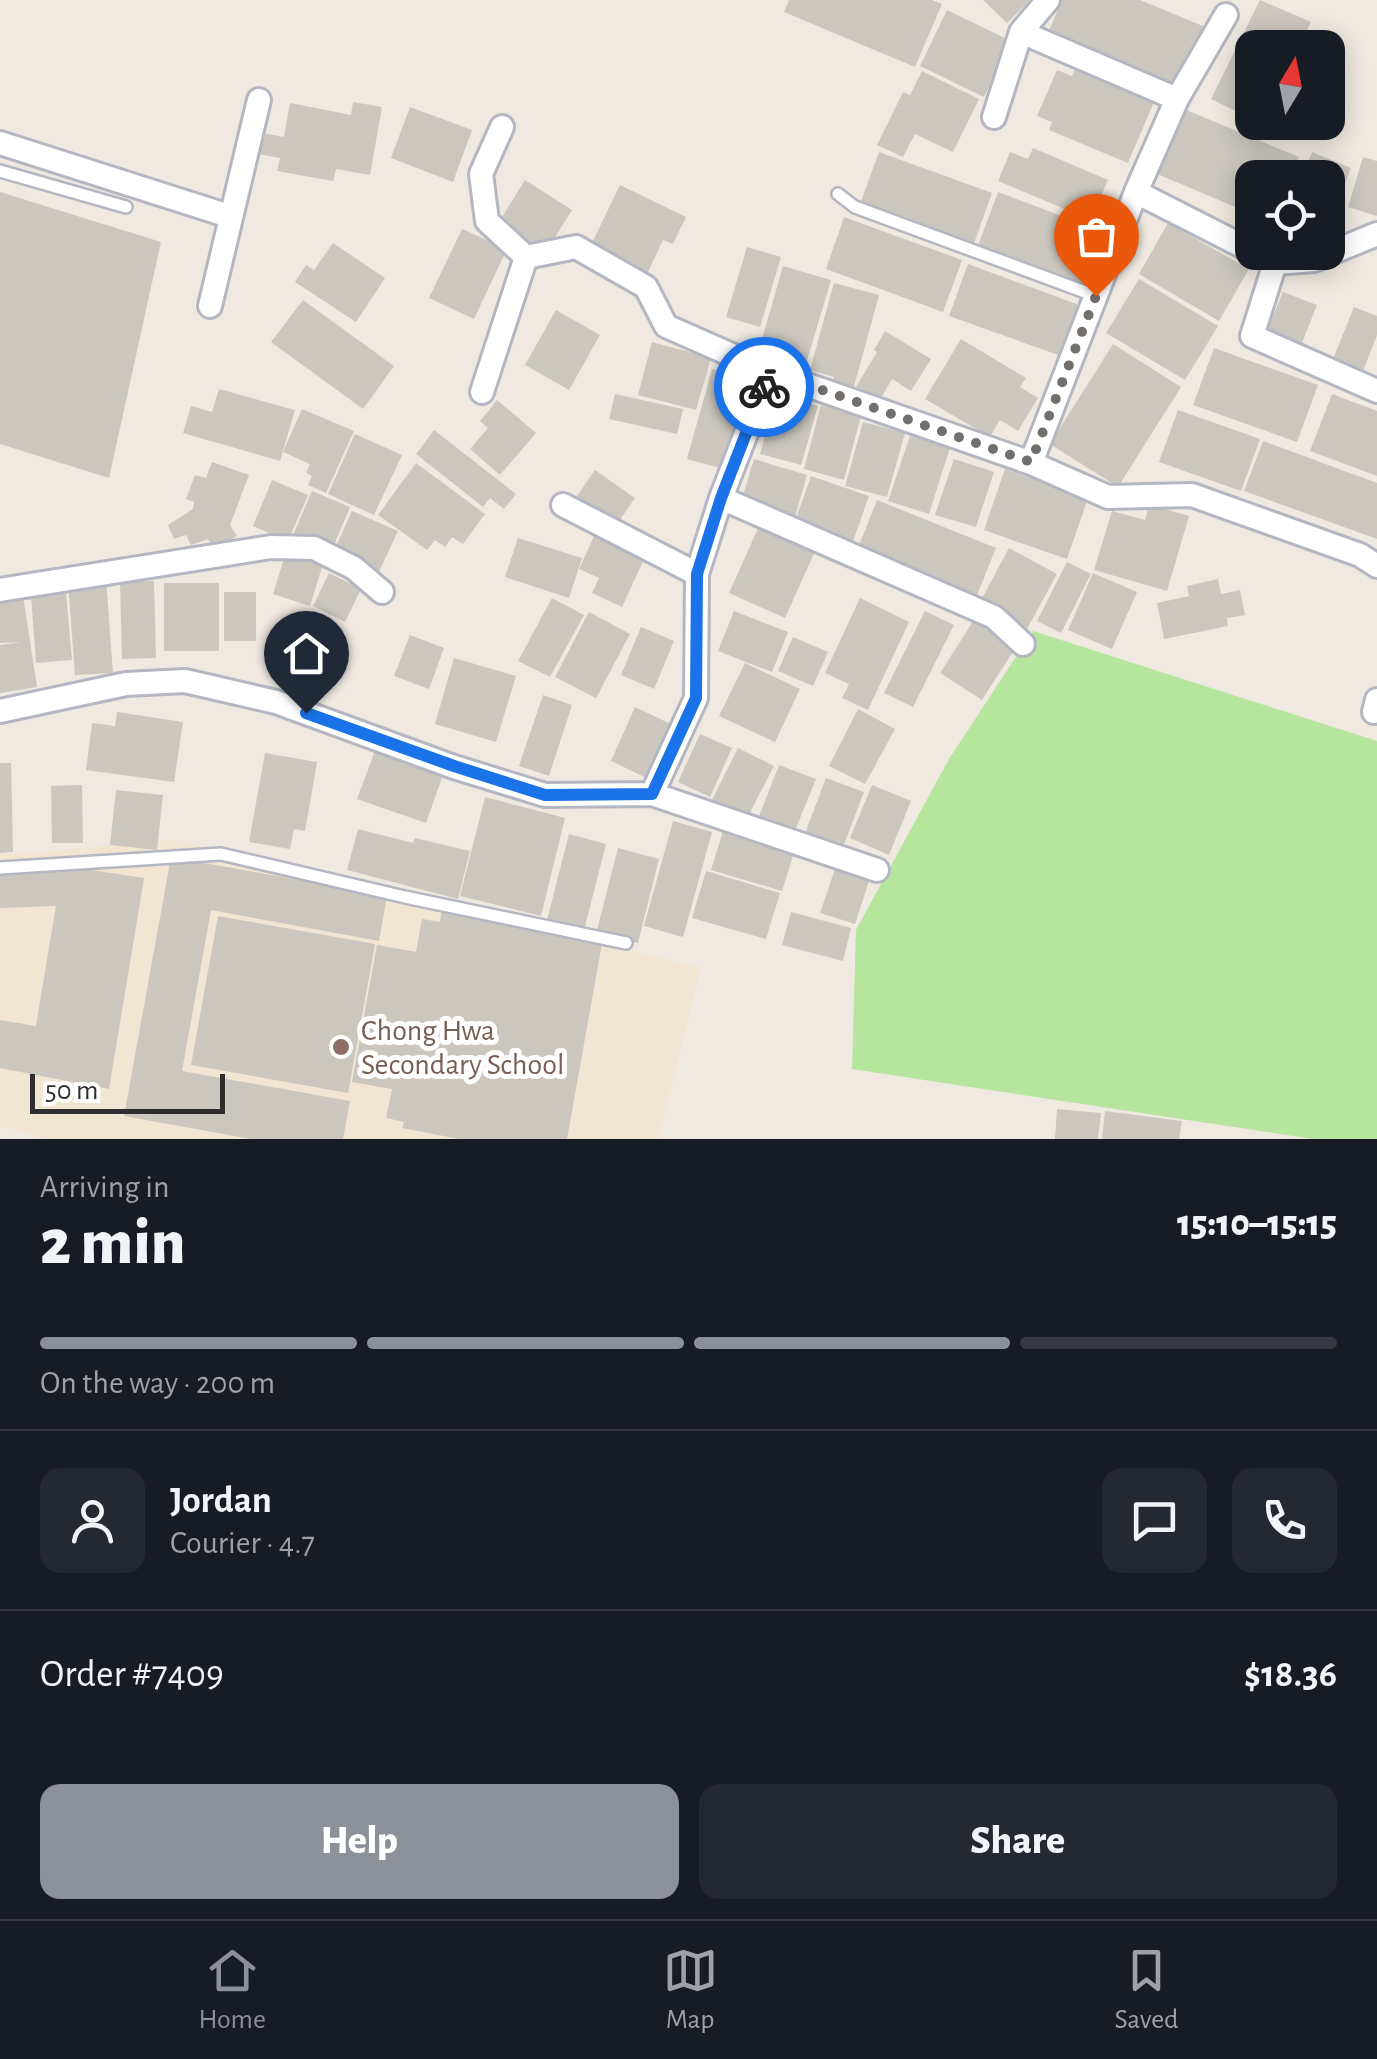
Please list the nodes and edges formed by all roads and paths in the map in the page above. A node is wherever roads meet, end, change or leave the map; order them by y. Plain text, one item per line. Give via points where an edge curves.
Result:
1 (1048, 0) edge
2 (1226, 15) dead end
3 (1022, 32) junction
4 (1177, 99) junction
5 (259, 100) dead end
6 (994, 117) dead end
7 (502, 127) dead end
8 (0, 144) edge
9 (0, 171) edge
10 (1136, 192) junction
11 (838, 194) dead end
12 (126, 207) dead end
13 (230, 216) junction
14 (1377, 234) edge
15 (1235, 242) edge
16 (1345, 247) edge
17 (526, 257) junction
18 (1259, 270) edge
19 (1096, 296) junction
20 (210, 306) dead end
21 (770, 372) junction
22 (482, 392) dead end
23 (1377, 392) edge
24 (1031, 462) junction
25 (721, 498) junction
26 (563, 505) dead end
27 (1377, 566) edge
28 (697, 574) junction
29 (0, 590) edge
30 (382, 592) dead end
31 (1023, 644) dead end
32 (0, 711) edge
33 (652, 794) junction
34 (0, 868) edge
35 (877, 870) dead end
36 (626, 942) dead end

1 - 3 street
2 - 4 street
3 - 4 street
3 - 6 street
4 - 10 street
5 - 13 street
7 - 17 street via 481,174 487,221
8 - 13 street
9 - 12 lane
10 - 15 street
10 - 19 street
11 - 19 lane via 854,207
13 - 20 street
14 - 16 street
17 - 21 street via 576,247 646,287 666,326
17 - 22 street
18 - 23 street via 1252,336
19 - 24 street
21 - 24 street
21 - 25 street
24 - 27 street via 1108,497 1192,495
25 - 28 street
25 - 31 street via 994,617
26 - 28 street
28 - 33 street via 696,698
29 - 30 street via 272,547 314,548
32 - 33 street via 126,684 185,682 276,702 545,795
33 - 35 street
34 - 36 lane via 221,854

